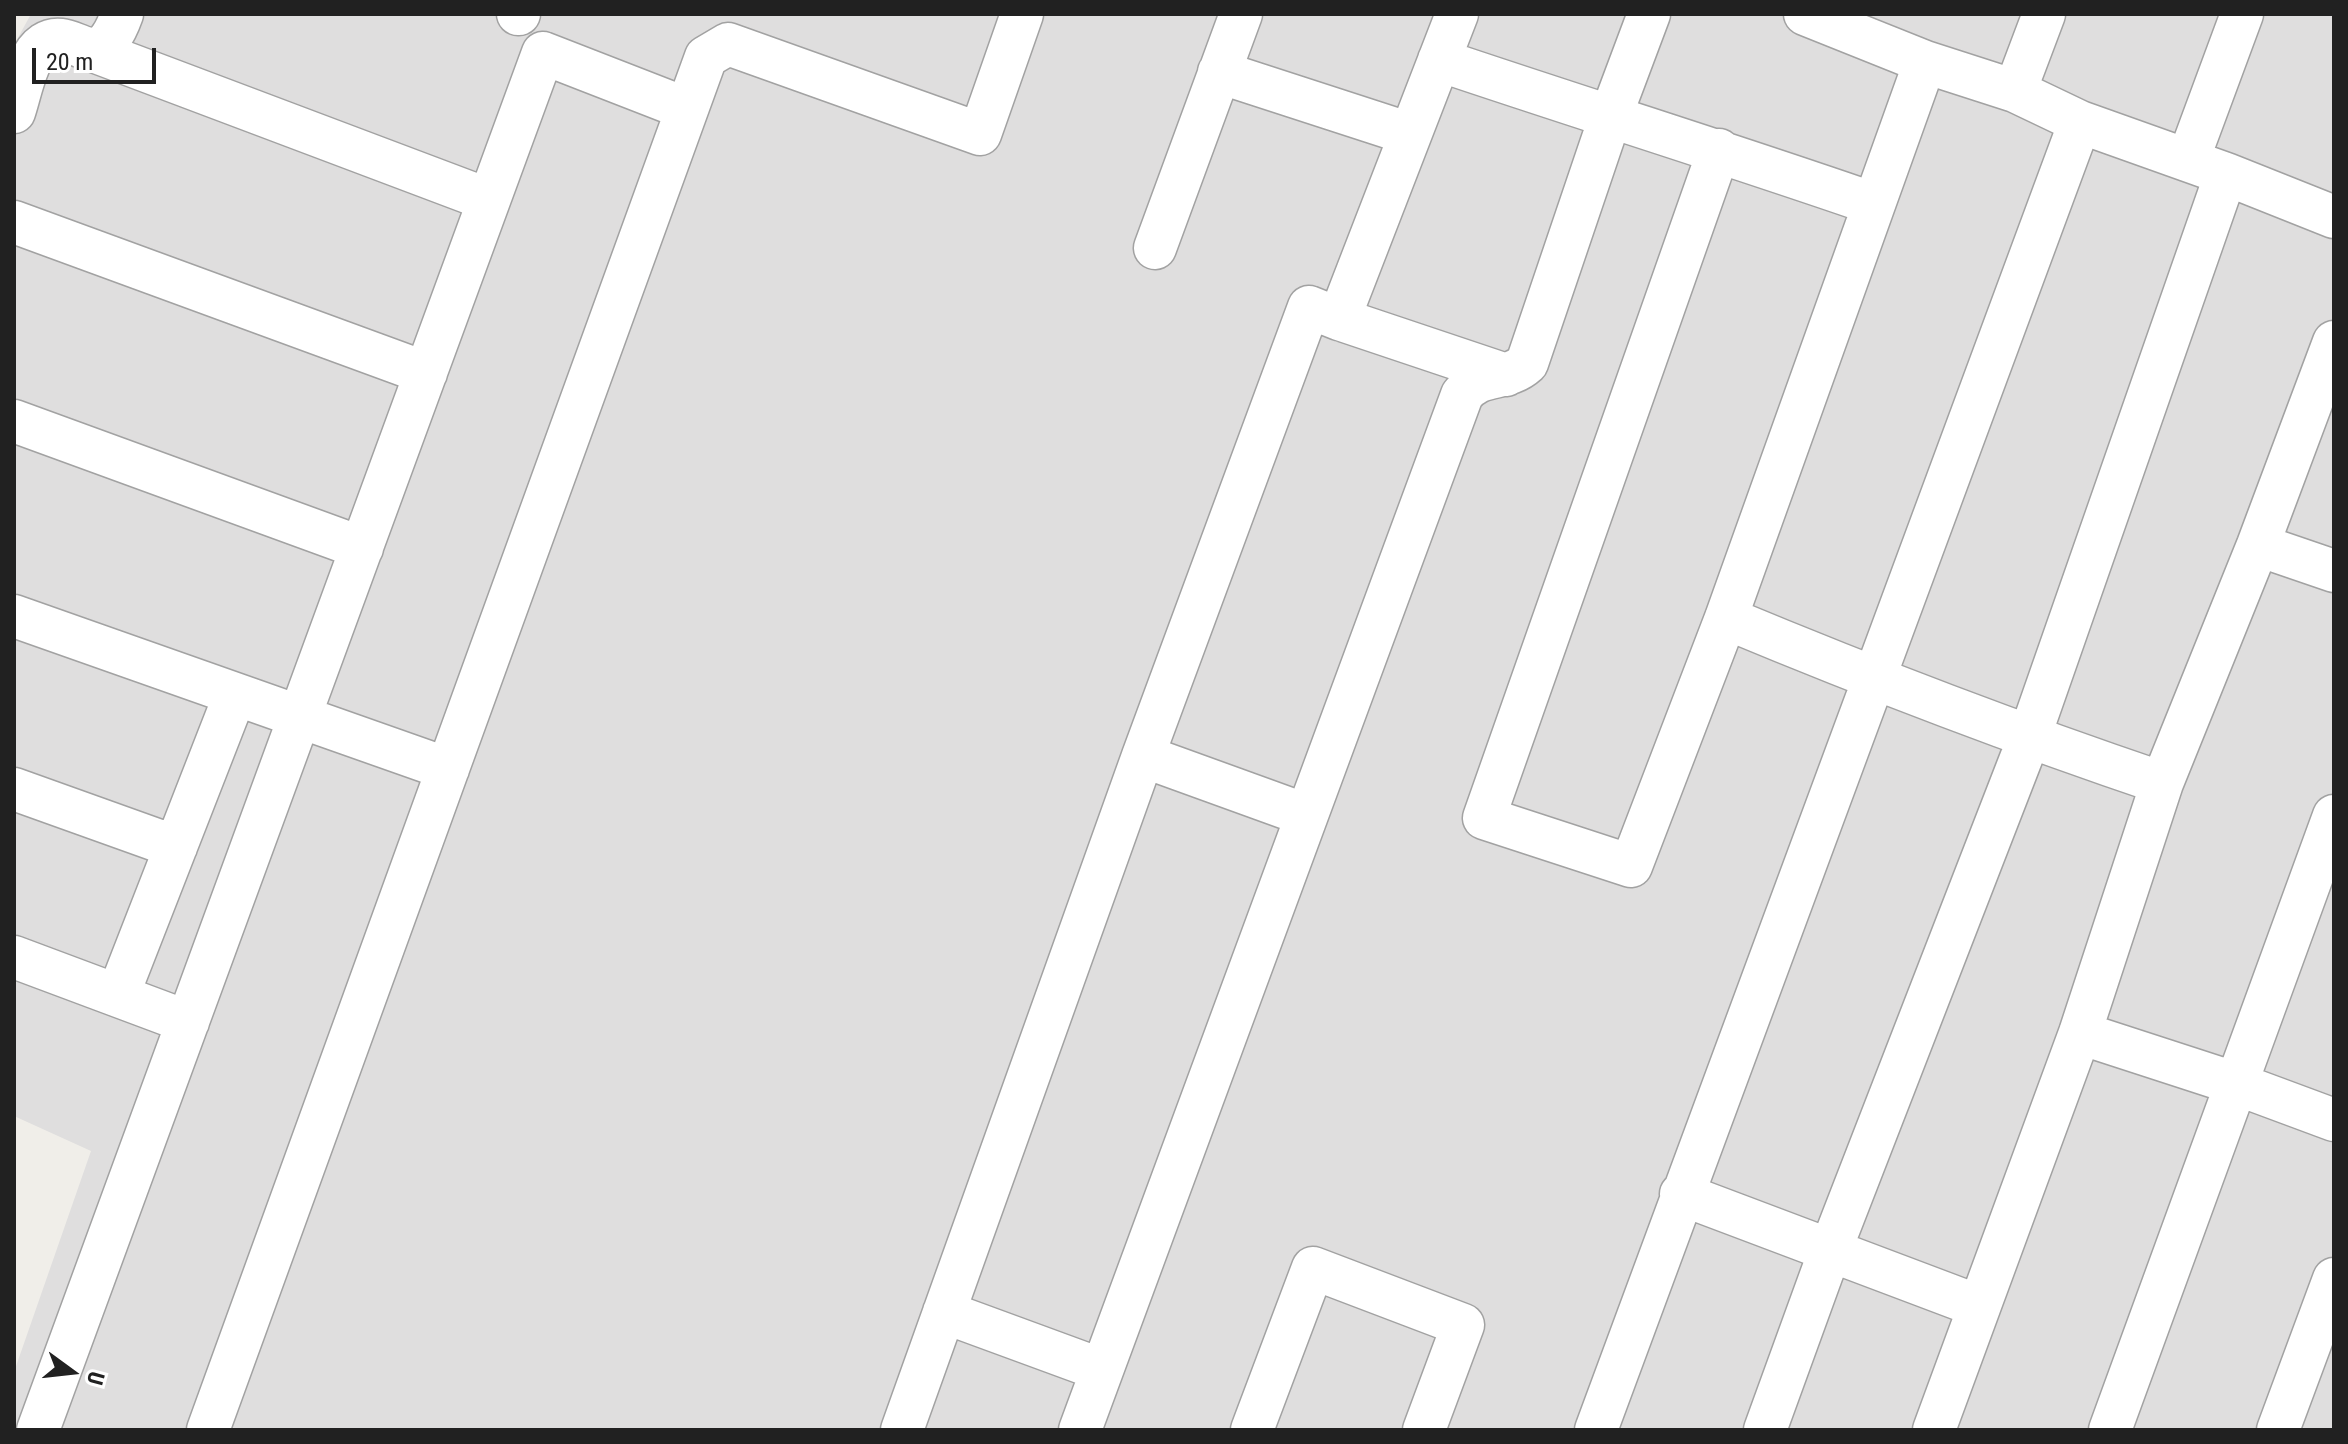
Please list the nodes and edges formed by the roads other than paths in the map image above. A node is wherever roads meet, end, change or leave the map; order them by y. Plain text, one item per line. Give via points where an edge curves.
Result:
1 (122, 14) edge
2 (1022, 14) edge
3 (1241, 14) edge
4 (1457, 14) edge
5 (1649, 14) edge
6 (1805, 14) edge
7 (2044, 14) edge
8 (2242, 14) edge
9 (1850, 22) edge
10 (91, 50) junction
11 (1439, 60) junction
12 (1925, 62) junction
13 (1219, 72) junction
14 (2015, 91) junction
15 (687, 109) junction
16 (14, 112) edge
17 (1610, 118) junction
18 (2080, 122) junction
19 (1410, 134) junction
20 (1719, 150) junction
21 (2188, 160) junction
22 (2226, 174) junction
23 (489, 200) junction
24 (1874, 204) junction
25 (2334, 217) edge
26 (14, 222) edge
27 (1155, 248) dead end
28 (1339, 319) junction
29 (2334, 342) edge
30 (426, 373) junction
31 (1506, 375) junction
32 (14, 421) edge
33 (2258, 545) junction
34 (362, 548) junction
35 (2334, 571) edge
36 (14, 616) edge
37 (1726, 618) junction
38 (1875, 680) junction
39 (235, 695) junction
40 (300, 718) junction
41 (2029, 738) junction
42 (1143, 756) junction
43 (448, 769) junction
44 (2162, 783) junction
45 (14, 789) edge
46 (1306, 815) junction
47 (2334, 816) edge
48 (176, 847) junction
49 (14, 957) edge
50 (118, 995) junction
51 (188, 1022) junction
52 (2080, 1033) junction
53 (2237, 1084) junction
54 (2334, 1120) edge
55 (1681, 1194) junction
56 (1830, 1251) junction
57 (2334, 1279) edge
58 (1978, 1306) junction
59 (944, 1312) junction
60 (1102, 1370) junction
61 (38, 1430) edge
62 (208, 1430) edge
63 (902, 1430) edge
64 (1080, 1430) edge
65 (1252, 1430) edge
66 (1424, 1430) edge
67 (1596, 1430) edge
68 (1765, 1430) edge
69 (1934, 1430) edge
70 (2110, 1430) edge
71 (2278, 1430) edge

1 - 10 street via 109,43
2 - 15 street via 980,134 728,44 706,57
3 - 13 street
4 - 11 street
5 - 17 street
6 - 9 street
7 - 14 street
8 - 21 street
9 - 12 street
10 - 16 street via 54,40 44,44 31,62
10 - 23 street
11 - 17 street
11 - 19 street
12 - 14 street
12 - 24 street
13 - 19 street
13 - 27 street
14 - 18 street
15 - 23 street via 543,53
15 - 43 street
17 - 20 street
17 - 31 street via 1532,352 1516,373
18 - 21 street
18 - 38 street
19 - 28 street
20 - 24 street
20 - 37 street via 1484,818 1631,866
21 - 22 street
22 - 25 street
22 - 41 street
23 - 30 street
24 - 37 street
26 - 30 street
28 - 31 street
28 - 42 street via 1309,307
29 - 33 street
30 - 34 street
31 - 46 street via 1478,380 1462,395
32 - 34 street
33 - 35 street
33 - 44 street
34 - 40 street
36 - 39 street
37 - 38 street
38 - 41 street
38 - 55 street
39 - 40 street
39 - 48 street
40 - 43 street
40 - 51 street
41 - 44 street
41 - 56 street
42 - 46 street
42 - 59 street
43 - 62 street
44 - 52 street
45 - 48 street
46 - 60 street
47 - 53 street
48 - 50 street
49 - 50 street
50 - 51 street
51 - 61 street
52 - 53 street
52 - 58 street
53 - 54 street
53 - 70 street
55 - 56 street
55 - 67 street
56 - 58 street
56 - 68 street
57 - 71 street
58 - 69 street
59 - 60 street
59 - 63 street
60 - 64 street
65 - 66 street via 1313,1268 1463,1325

